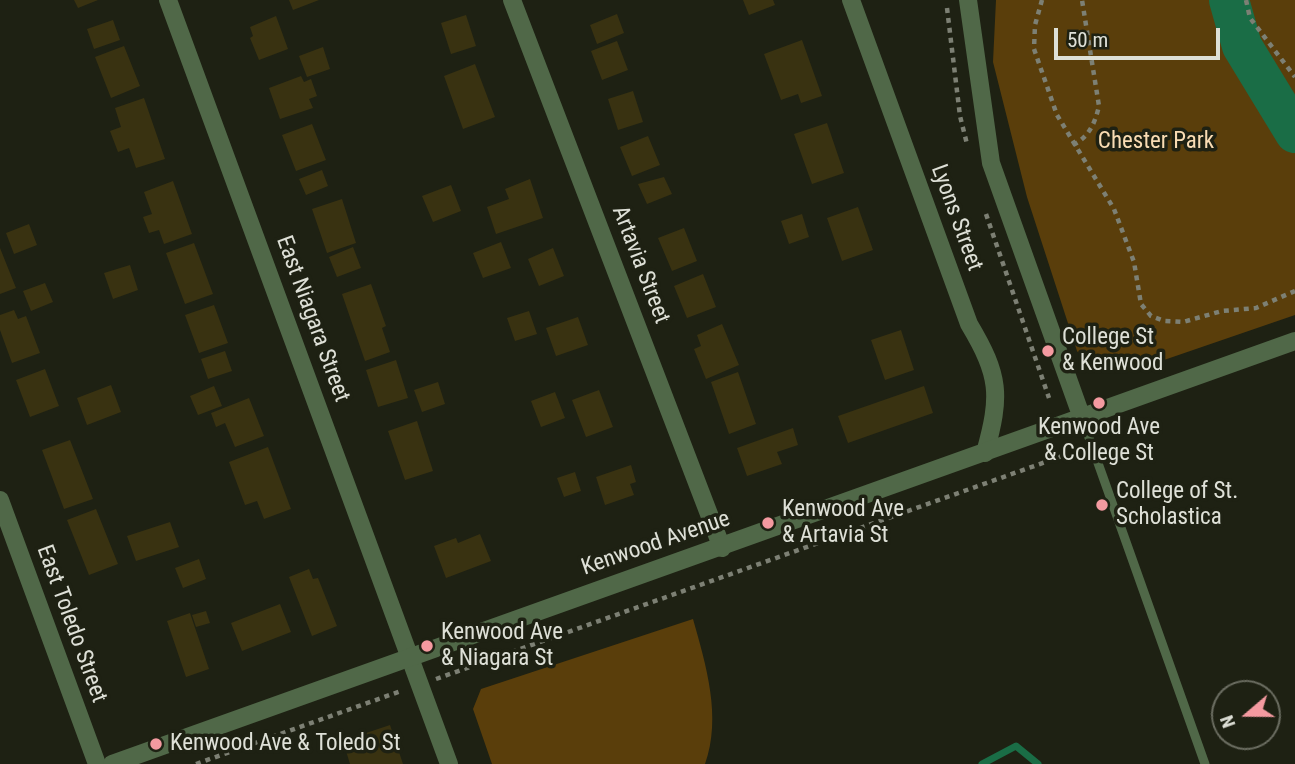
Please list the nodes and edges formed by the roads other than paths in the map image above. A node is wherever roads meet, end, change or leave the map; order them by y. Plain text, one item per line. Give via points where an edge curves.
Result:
1 (168, 0) edge
2 (512, 0) edge
3 (851, 0) edge
4 (968, 0) edge
5 (1295, 341) edge
6 (1082, 418) junction
7 (985, 453) junction
8 (0, 500) edge
9 (722, 548) junction
10 (411, 656) junction
11 (97, 764) edge
12 (112, 764) edge
13 (449, 764) edge
14 (1205, 764) edge

1 - 10 street, East Niagara Street
2 - 9 street, Artavia Street
3 - 7 street, Lyons Street via 969,324 995,377 996,415
4 - 6 street via 991,163
5 - 6 street, Kenwood Avenue
6 - 7 street, Kenwood Avenue
6 - 14 lane
7 - 9 street, Kenwood Avenue
8 - 11 street, East Toledo Street
9 - 10 street, Kenwood Avenue
10 - 12 street, Kenwood Avenue
10 - 13 street, East Niagara Street

